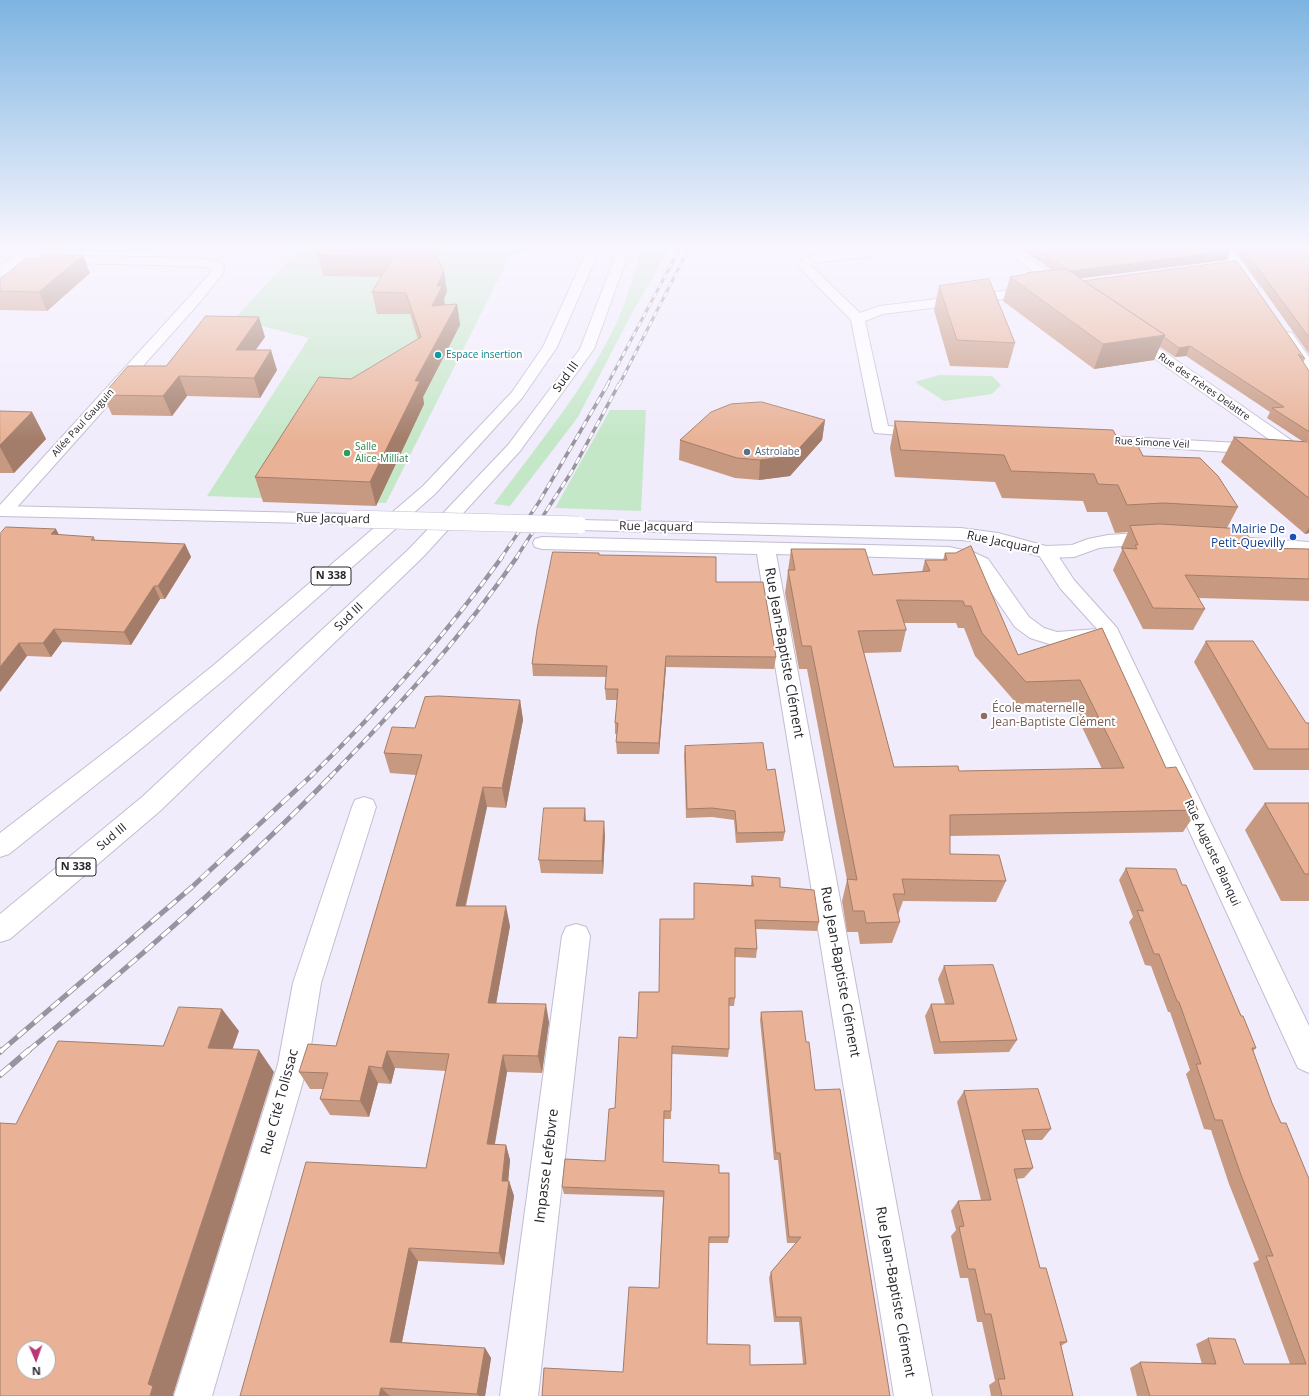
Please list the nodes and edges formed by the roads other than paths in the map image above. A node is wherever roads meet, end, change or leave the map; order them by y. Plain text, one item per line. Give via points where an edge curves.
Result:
1 (183, 311) edge
2 (566, 311) edge
3 (601, 311) edge
4 (850, 311) edge
5 (877, 311) edge
6 (858, 319) junction
7 (1278, 323) edge
8 (1122, 328) edge
9 (1309, 368) edge
10 (935, 432) edge
11 (1076, 439) edge
12 (1303, 452) edge
13 (2, 511) edge
14 (1174, 539) edge
15 (1206, 541) edge
16 (542, 543) dead end
17 (1309, 548) edge
18 (766, 549) junction
19 (1046, 552) junction
20 (1110, 635) junction
21 (364, 807) dead end
22 (0, 847) edge
23 (0, 930) edge
24 (576, 936) dead end
25 (1309, 1058) edge
26 (193, 1396) edge
27 (519, 1396) edge
28 (913, 1396) edge

1 - 13 main road, Allée Paul Gauguin
2 - 22 main road, N 338 via 550,347 517,395 429,490 223,670
3 - 23 main road, Sud III / N 338 via 587,349 514,448 416,553 151,804
4 - 6 main road
5 - 6 main road
6 - 10 main road via 881,430
7 - 9 main road
8 - 12 main road, Rue des Frères Delattre
11 - 12 main road, Rue Simone Veil
13 - 19 main road, Rue Jacquard, bridge via 961,534 998,539
14 - 19 main road, Rue Jacquard via 1108,541 1074,551
15 - 17 main road
16 - 18 main road
18 - 20 main road via 949,553 966,556 980,564 1022,622 1037,633 1056,639
18 - 28 main road, Rue Jean-Baptiste Clément
19 - 20 main road, Rue Auguste Blanqui via 1067,584 1107,628
20 - 25 main road, Rue Auguste Blanqui
21 - 26 main road, Rue Cité Tolissac via 307,983 293,1064
24 - 27 main road, Impasse Lefebvre

